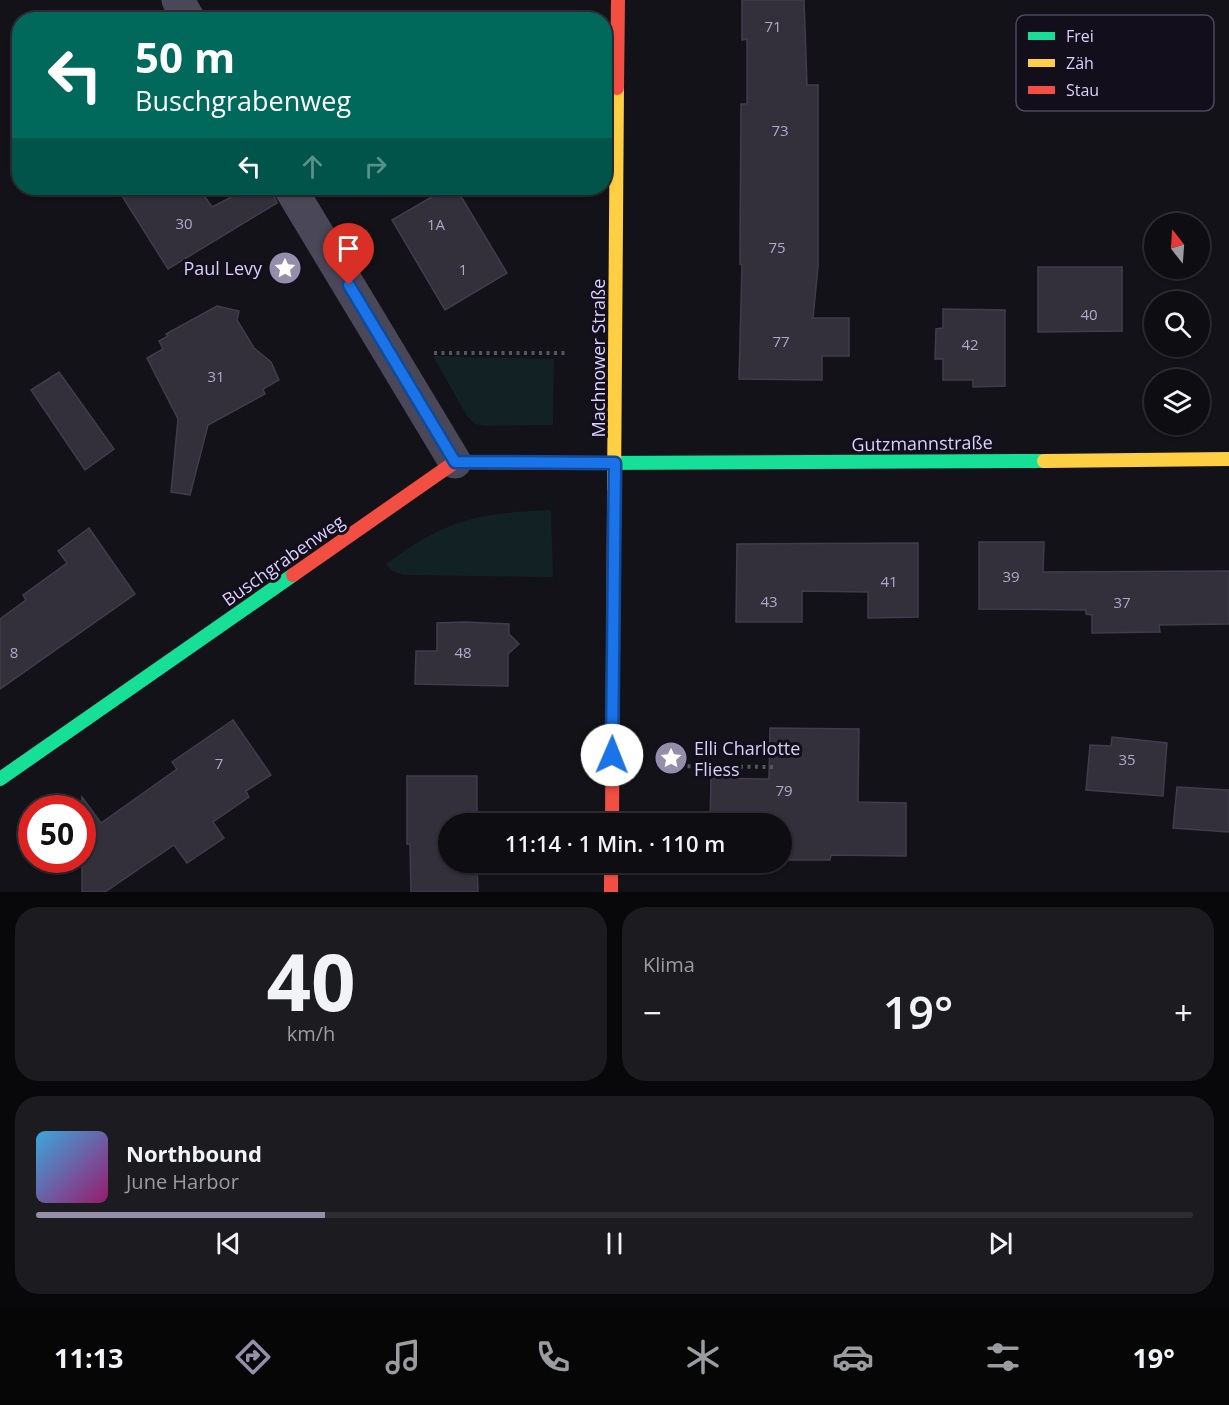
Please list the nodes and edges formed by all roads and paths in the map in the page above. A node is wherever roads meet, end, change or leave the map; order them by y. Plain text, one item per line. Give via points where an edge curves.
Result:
1 (618, 0) edge
2 (294, 195) edge
3 (434, 352) dead end
4 (565, 353) dead end
5 (1229, 459) edge
6 (455, 462) junction
7 (615, 463) junction
8 (664, 766) dead end
9 (773, 767) dead end
10 (0, 779) edge
11 (612, 813) edge
12 (611, 873) edge
13 (611, 892) edge

1 - 7 street, Machnower Straße
2 - 6 street
3 - 4 path
5 - 7 street, Gutzmannstraße
6 - 7 street
6 - 10 street, Buschgrabenweg
7 - 11 street, Machnower Straße
8 - 9 path
12 - 13 street

